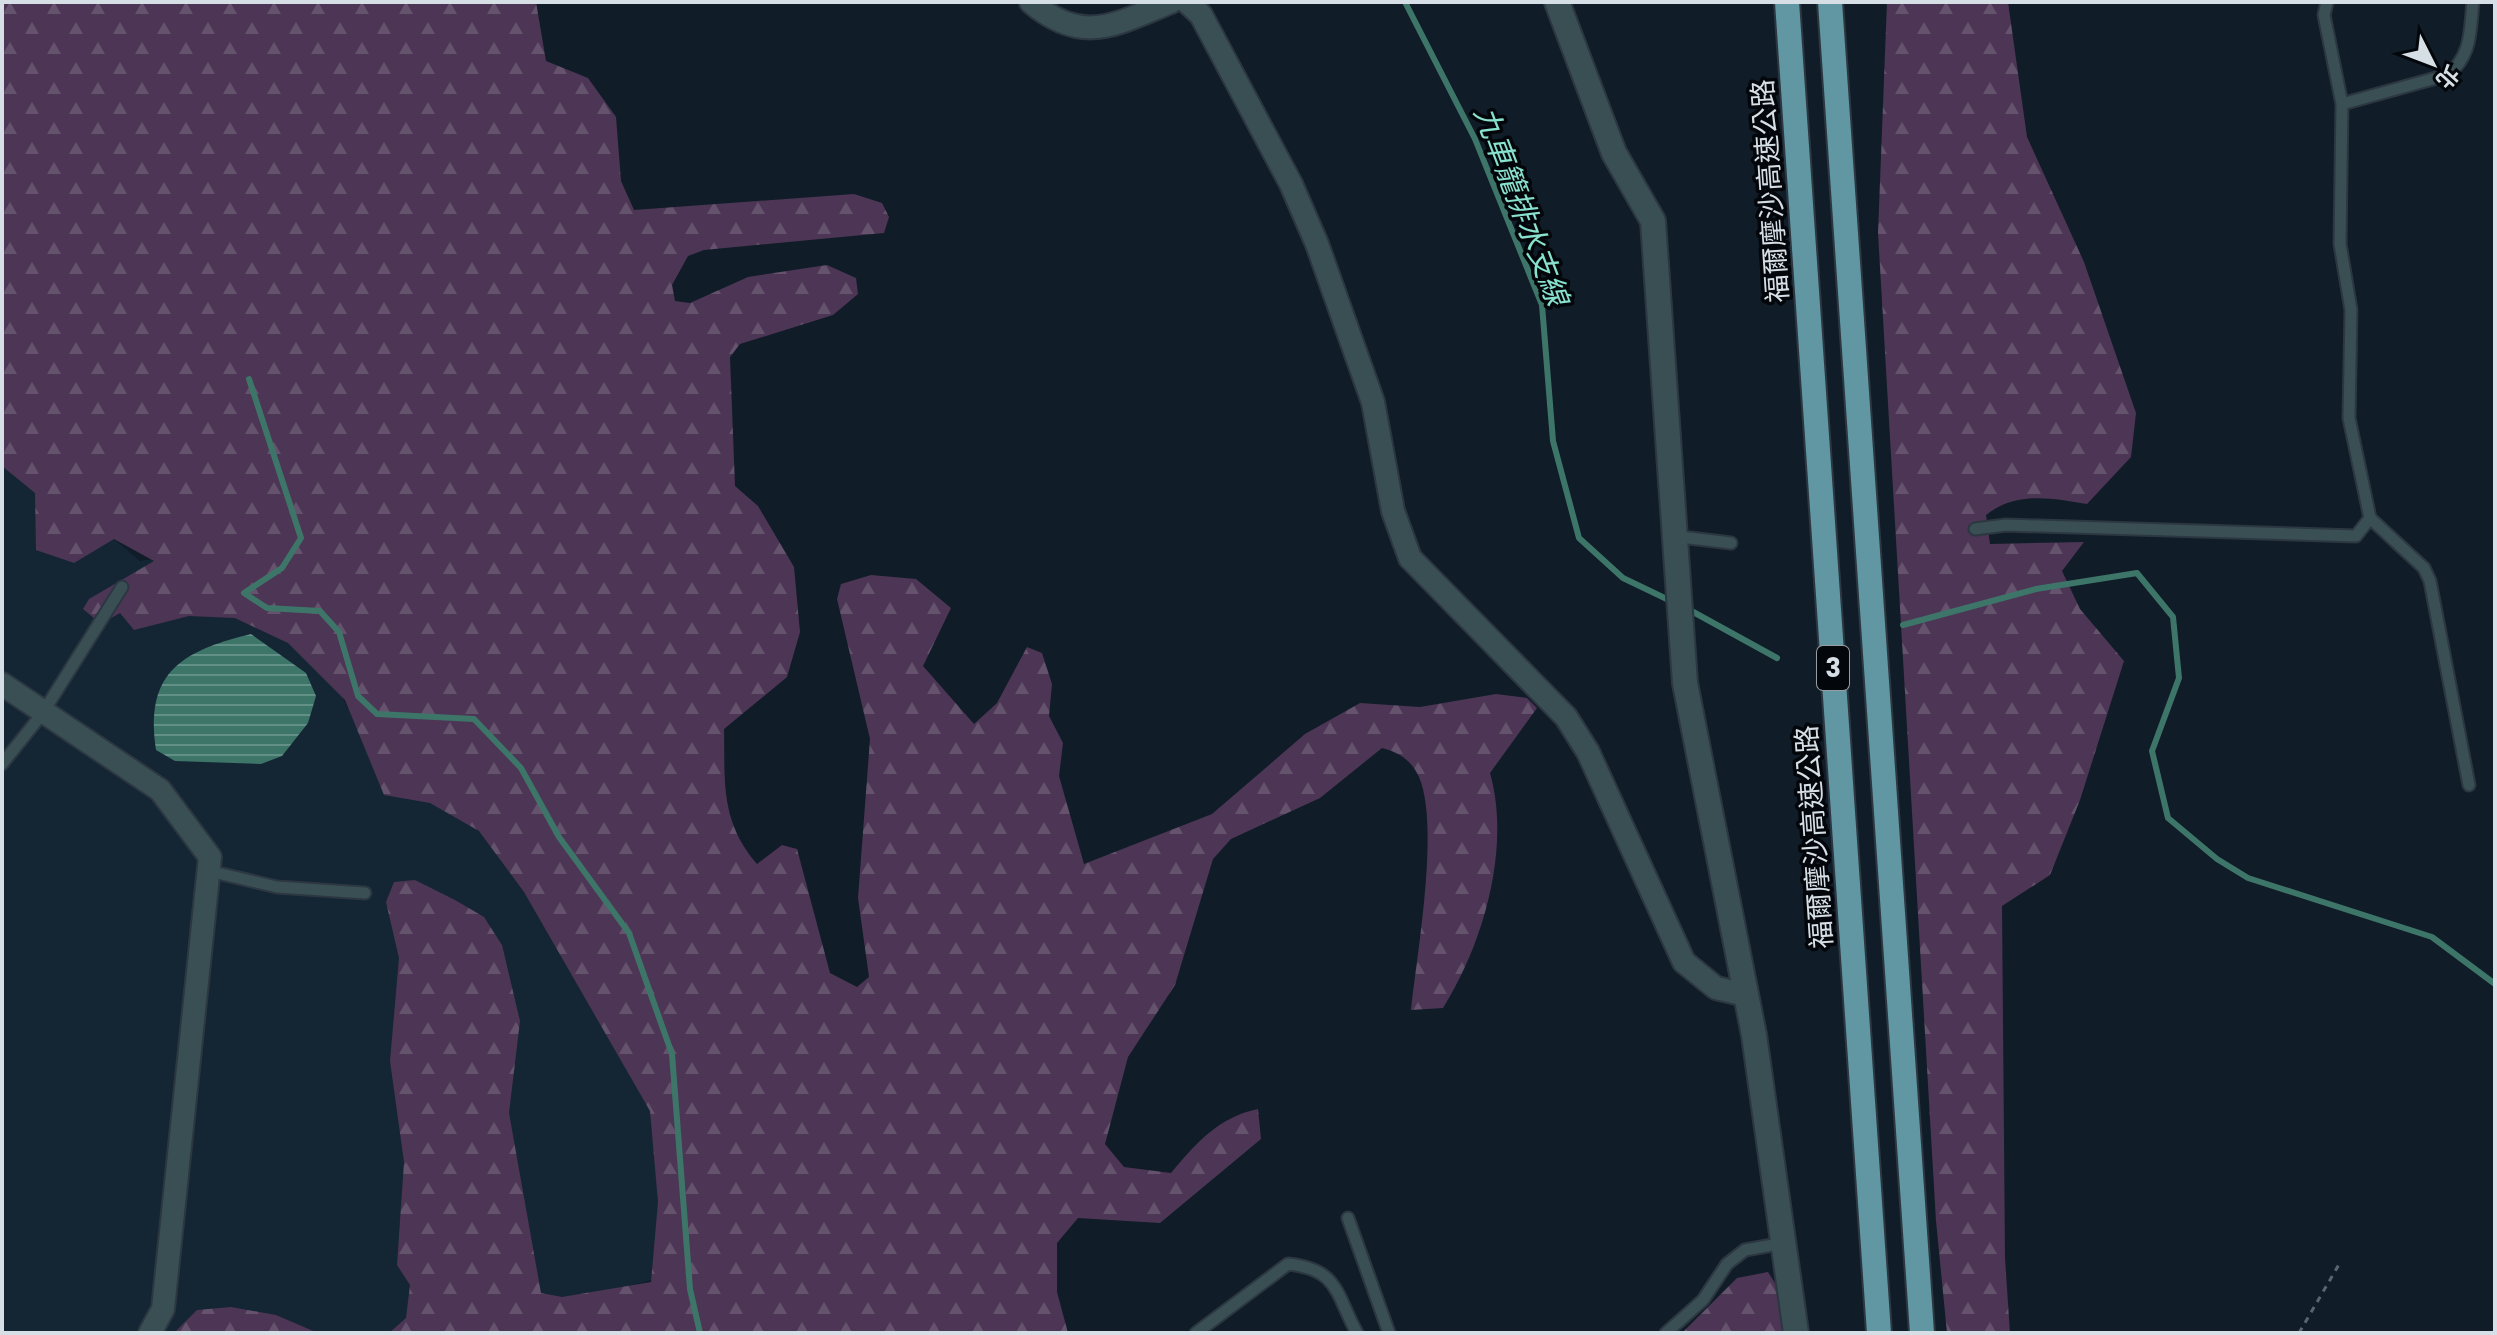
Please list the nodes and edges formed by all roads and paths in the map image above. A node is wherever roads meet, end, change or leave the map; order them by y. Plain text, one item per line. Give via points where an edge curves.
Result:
1 (1031, 2) edge
2 (1171, 2) edge
3 (1187, 2) edge
4 (1557, 2) edge
5 (1787, 2) edge
6 (1830, 2) edge
7 (2327, 2) edge
8 (2473, 2) edge
9 (2342, 104) junction
10 (2370, 518) junction
11 (1975, 529) dead end
12 (1672, 536) junction
13 (1731, 543) dead end
14 (122, 587) dead end
15 (2, 684) edge
16 (42, 714) junction
17 (2, 764) edge
18 (2469, 785) dead end
19 (209, 871) junction
20 (365, 893) dead end
21 (1746, 995) junction
22 (1348, 1218) dead end
23 (1785, 1243) junction
24 (2341, 1261) dead end
25 (150, 1333) edge
26 (1196, 1333) edge
27 (1357, 1333) edge
28 (1389, 1333) edge
29 (1666, 1333) edge
30 (1796, 1333) edge
31 (1879, 1333) edge
32 (1922, 1333) edge
33 (2299, 1333) edge

1 - 2 street via 1078,29 1102,30
3 - 21 street via 1201,15 1317,244 1373,402 1393,511 1410,558 1566,717 1588,752 1684,962 1716,988
4 - 12 street via 1614,153 1653,221
5 - 31 highway, 福爾摩沙高速公路 / 3
6 - 32 highway, 3
7 - 9 lane via 2324,15
8 - 9 lane via 2468,48 2459,67 2447,75
9 - 10 lane via 2340,244 2351,310 2349,418
10 - 11 lane via 2356,536 2006,525
10 - 18 lane via 2424,568 2430,581
12 - 13 lane
12 - 21 street via 1685,683
14 - 16 lane
15 - 16 street
16 - 17 lane
16 - 19 street via 160,790 210,857
19 - 20 lane via 277,887
19 - 25 street via 163,1309
21 - 23 street
22 - 28 lane
23 - 29 lane via 1745,1250 1727,1264 1703,1300
23 - 30 street
24 - 33 path
26 - 27 lane via 1288,1264 1313,1266 1332,1281

